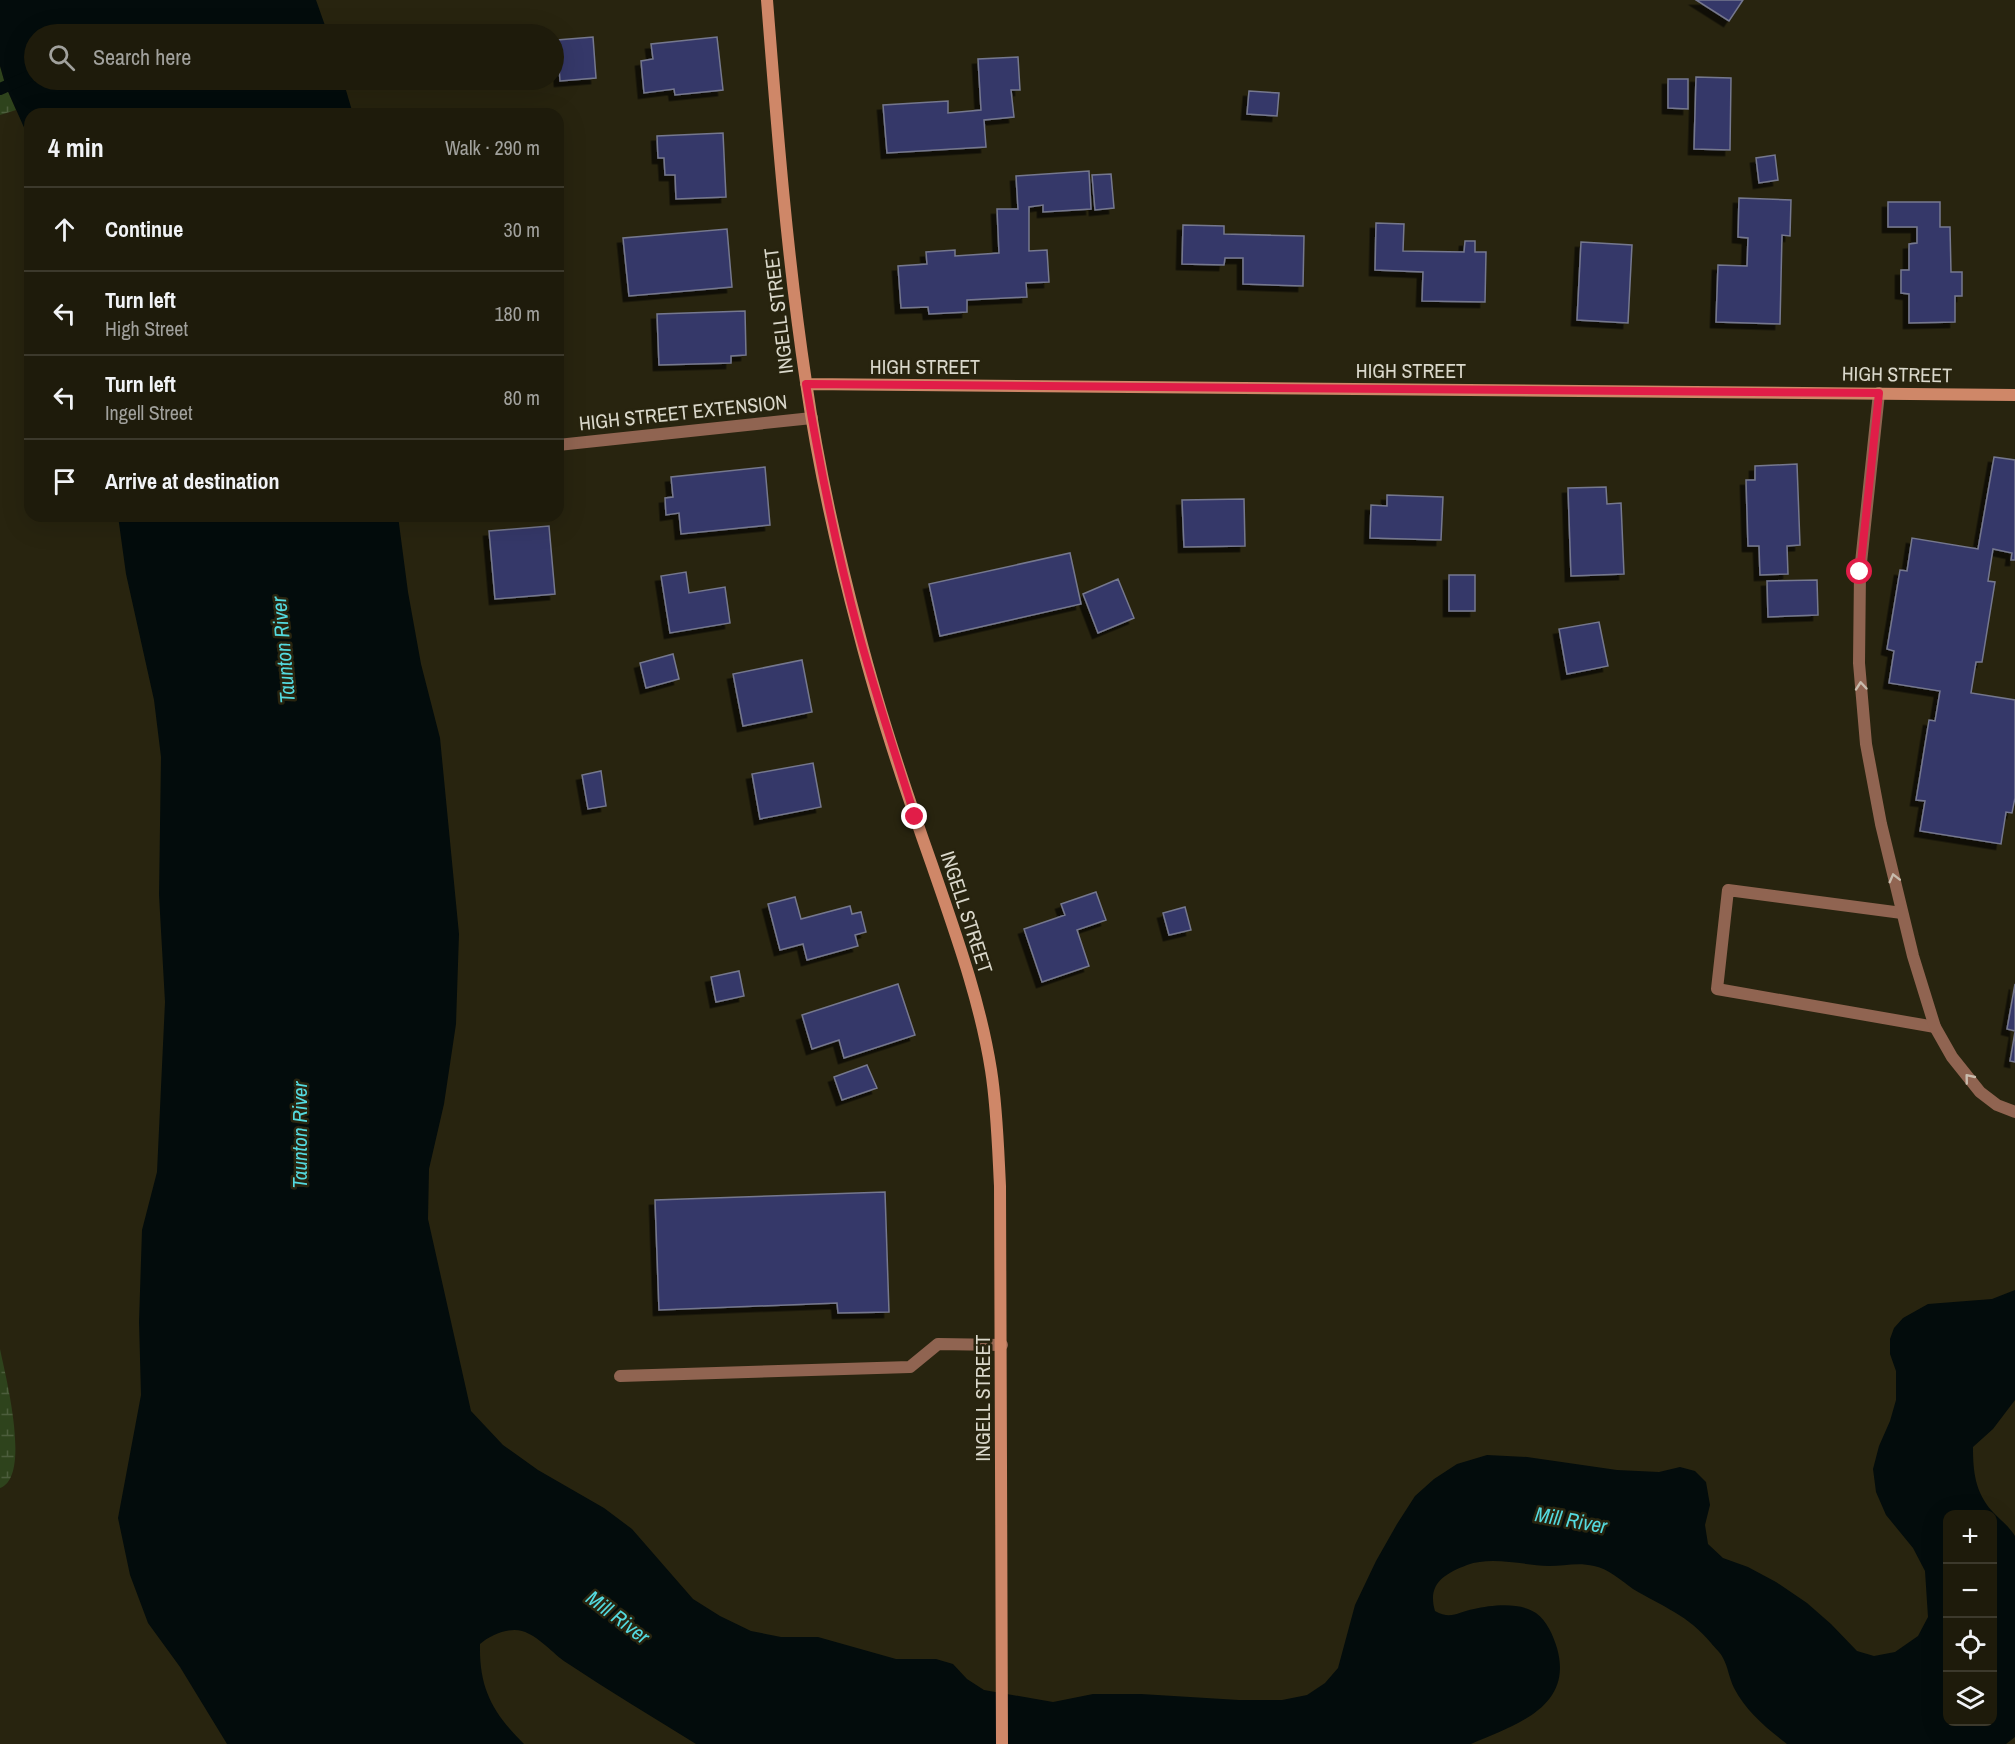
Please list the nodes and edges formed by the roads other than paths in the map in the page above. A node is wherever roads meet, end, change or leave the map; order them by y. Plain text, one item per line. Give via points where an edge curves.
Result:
1 (767, 0) edge
2 (806, 384) junction
3 (1879, 393) junction
4 (2015, 394) edge
5 (812, 418) junction
6 (564, 445) edge
7 (1902, 913) junction
8 (1935, 1027) junction
9 (2015, 1112) edge
10 (1002, 1344) junction
11 (620, 1376) dead end
12 (1002, 1744) edge

1 - 2 street, INGELL STREET via 790,258
2 - 3 street, HIGH STREET
2 - 5 street, INGELL STREET
3 - 4 street, HIGH STREET
7 -> 3 street via 1870,766 1859,663 1860,572
5 - 6 street, HIGH STREET EXTENSION
5 - 10 street, INGELL STREET via 859,634 960,950 991,1069 999,1162
7 - 8 street
7 - 8 street via 1728,890 1717,989
9 -> 8 street via 1980,1092 1952,1057
10 - 11 street via 938,1344 910,1367
10 - 12 street, INGELL STREET

